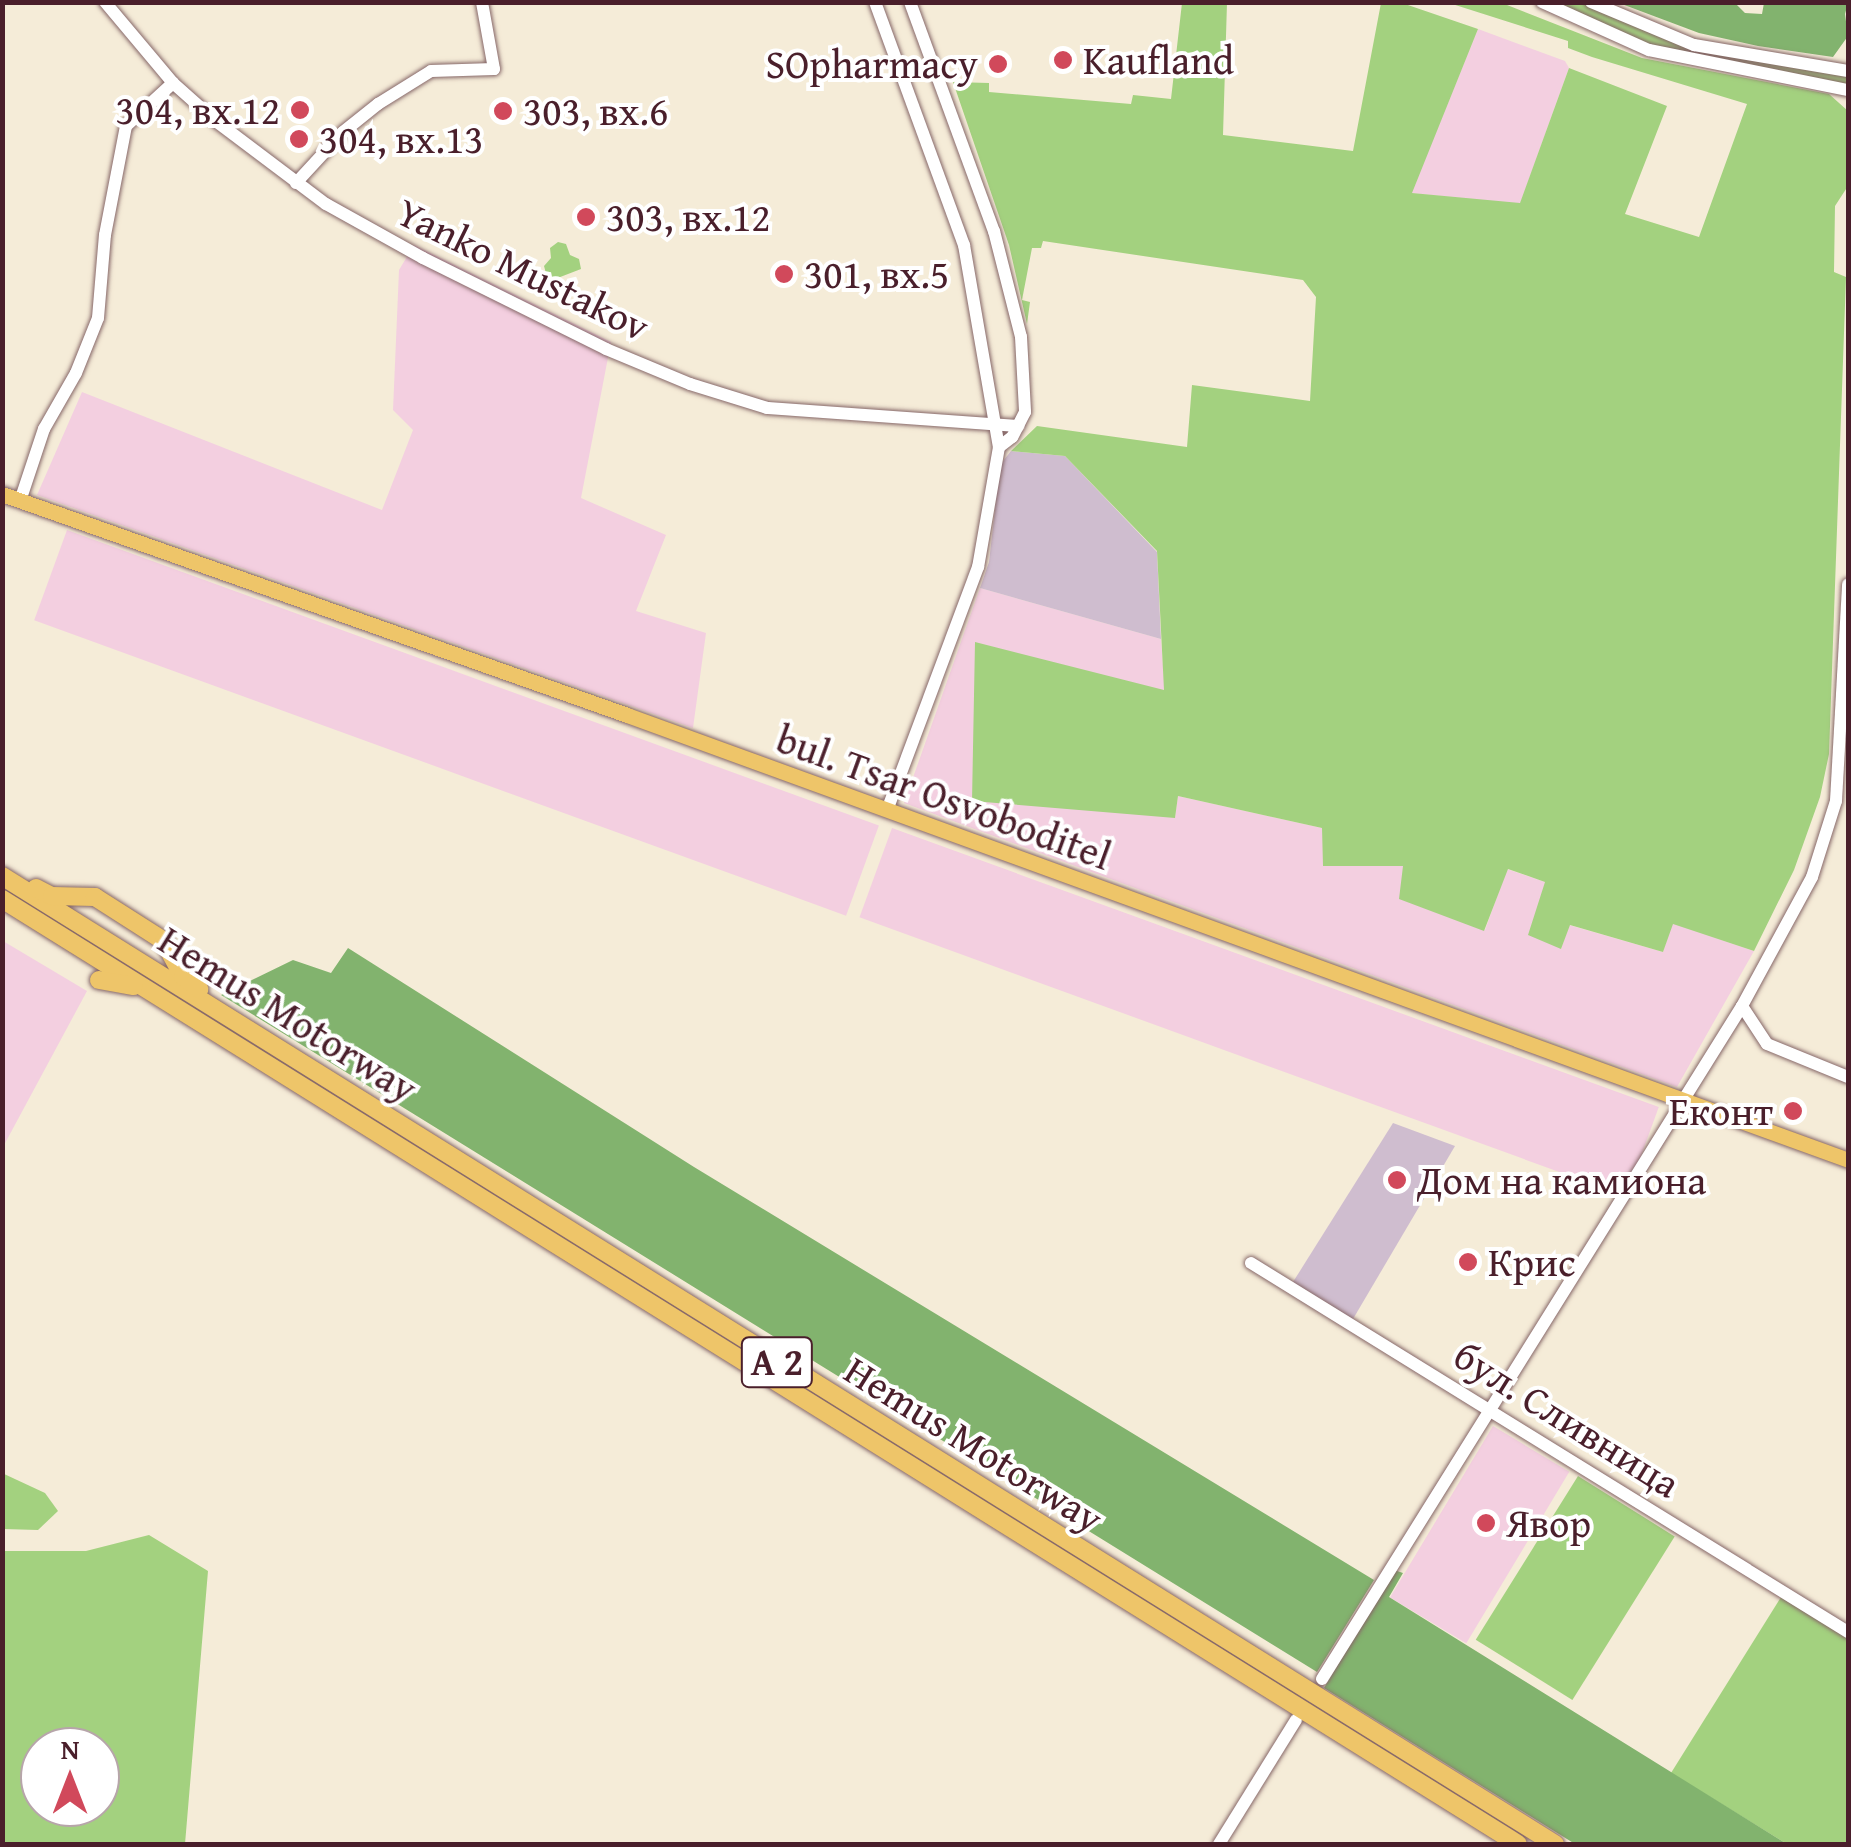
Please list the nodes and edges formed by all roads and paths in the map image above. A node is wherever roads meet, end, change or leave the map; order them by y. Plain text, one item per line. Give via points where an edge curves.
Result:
1 (105, 2) edge
2 (482, 2) edge
3 (876, 2) edge
4 (910, 2) edge
5 (1542, 2) edge
6 (1591, 2) edge
7 (1848, 71) edge
8 (173, 83) junction
9 (1848, 90) edge
10 (296, 183) junction
11 (992, 426) junction
12 (1018, 426) junction
13 (999, 448) junction
14 (2, 484) edge
15 (14, 496) edge
16 (1848, 584) edge
17 (887, 811) junction
18 (2, 867) edge
19 (2, 876) edge
20 (2, 899) edge
21 (100, 980) dead end
22 (150, 990) junction
23 (1742, 1006) junction
24 (311, 1070) junction
25 (1848, 1077) edge
26 (1684, 1099) junction
27 (1848, 1160) edge
28 (1251, 1263) dead end
29 (1491, 1410) junction
30 (1848, 1632) edge
31 (1322, 1679) dead end
32 (1296, 1720) dead end
33 (1219, 1844) edge
34 (1518, 1844) edge
35 (1554, 1844) edge

1 - 8 street, Yanko Mustakov
2 - 10 street via 494,69 432,71 343,132
3 - 11 street via 964,244 990,380
4 - 12 street via 994,231 1021,337 1025,412
5 - 9 street via 1650,50
6 - 7 street via 1694,45
8 - 10 street, Yanko Mustakov
8 - 15 street via 126,126 98,318
10 - 11 street, Yanko Mustakov via 423,258 690,384 810,414
11 - 12 street, Yanko Mustakov
11 - 13 street
12 - 13 street
13 - 17 street via 978,567
14 - 15 main road, bul. Tsar Osvoboditel
15 - 17 main road, bul. Tsar Osvoboditel
16 - 23 street via 1836,802 1812,876
17 - 26 main road, bul. Tsar Osvoboditel
18 - 24 highway via 44,894 95,897 164,941 188,982 304,1054
19 - 24 highway, Hemus Motorway / A 2
20 - 22 highway, Hemus Motorway / A 2
21 - 22 highway
22 - 34 highway, Hemus Motorway / A 2
23 - 25 street via 1767,1044
23 - 26 street
24 - 35 highway, Hemus Motorway / A 2
26 - 27 main road, bul. Tsar Osvoboditel
26 - 29 street
28 - 29 street, бул. Сливница
29 - 30 street, бул. Сливница
29 - 31 street
32 - 33 street

